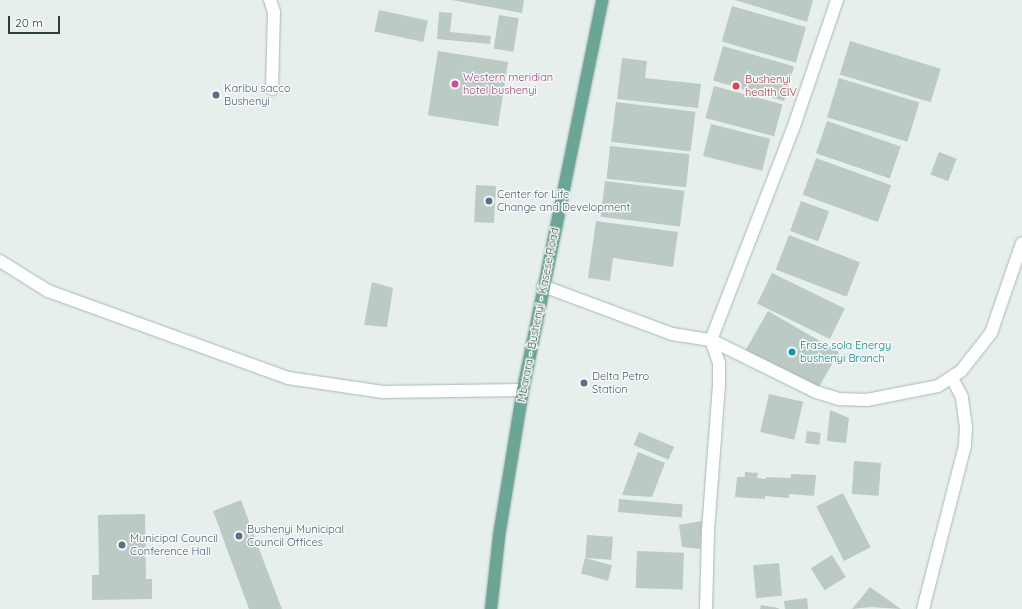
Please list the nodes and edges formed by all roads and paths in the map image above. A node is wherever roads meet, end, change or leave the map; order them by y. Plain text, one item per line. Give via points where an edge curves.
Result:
1 (270, 0) edge
2 (602, 0) edge
3 (837, 0) edge
4 (272, 89) dead end
5 (1022, 243) edge
6 (0, 261) edge
7 (543, 286) junction
8 (711, 340) junction
9 (952, 378) junction
10 (523, 390) junction
11 (491, 609) edge
12 (706, 609) edge
13 (923, 609) edge

1 - 4 street via 274,12
2 - 7 main road, Mbarara - Bushenyi - Kasese Road
3 - 8 street via 795,123
5 - 9 street via 991,332 981,348
6 - 10 street via 48,291 288,378 383,392
7 - 8 street via 672,334
7 - 10 main road, Mbarara - Bushenyi - Kasese Road
8 - 9 street via 809,390 839,399 867,400 894,396 938,386
8 - 12 street via 719,363 719,383 708,531
9 - 13 street via 962,398 966,427 965,445
10 - 11 main road, Mbarara - Bushenyi - Kasese Road

